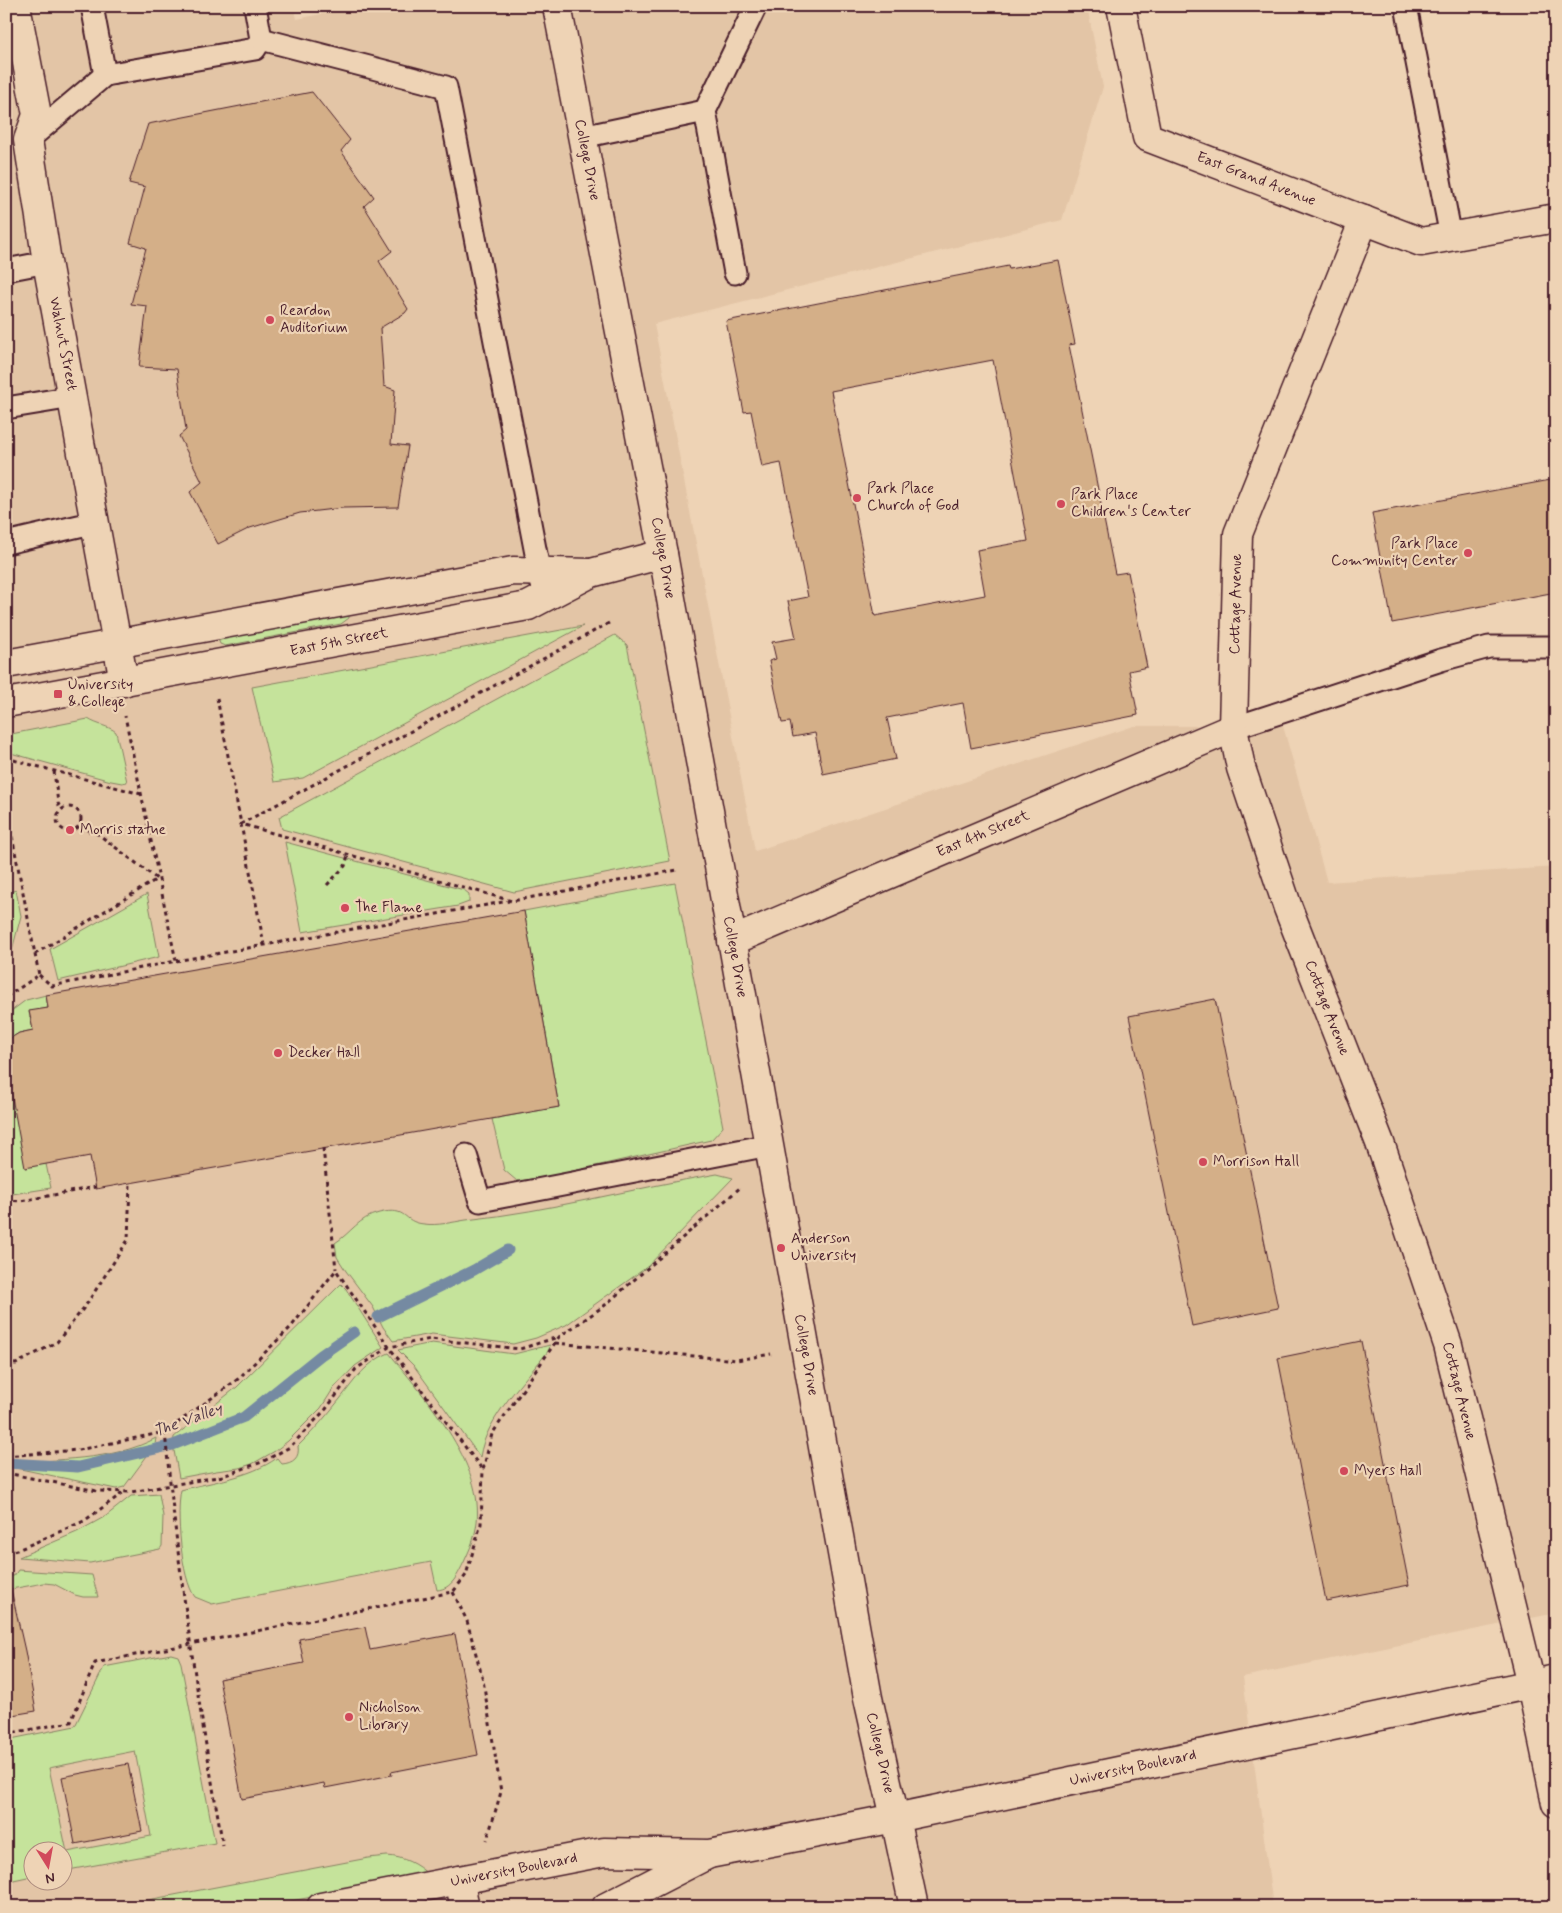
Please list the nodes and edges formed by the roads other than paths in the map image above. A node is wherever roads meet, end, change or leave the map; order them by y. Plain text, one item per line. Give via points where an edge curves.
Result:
1 (16, 6) edge
2 (92, 6) edge
3 (255, 6) edge
4 (557, 6) edge
5 (756, 6) edge
6 (1122, 6) edge
7 (1406, 6) edge
8 (261, 38) junction
9 (105, 74) junction
10 (705, 111) junction
11 (582, 137) junction
12 (28, 140) junction
13 (1556, 218) edge
14 (1364, 220) junction
15 (1451, 237) junction
16 (47, 262) junction
17 (6, 270) edge
18 (735, 273) dead end
19 (72, 397) junction
20 (6, 408) edge
21 (96, 522) junction
22 (6, 543) edge
23 (663, 554) junction
24 (542, 585) junction
25 (118, 644) junction
26 (1556, 647) edge
27 (6, 664) edge
28 (124, 682) junction
29 (6, 703) edge
30 (1233, 728) junction
31 (732, 941) junction
32 (769, 1145) junction
33 (466, 1155) dead end
34 (1543, 1681) edge
35 (1556, 1803) edge
36 (895, 1818) junction
37 (709, 1854) junction
38 (459, 1880) junction
39 (321, 1907) edge
40 (464, 1907) edge
41 (606, 1907) edge
42 (914, 1907) edge

1 - 12 street, Walnut Street via 37,115
2 - 9 lane
3 - 8 lane
4 - 11 street, College Drive
5 - 10 lane
6 - 14 street, East Grand Avenue via 1147,138
7 - 15 lane
8 - 9 lane via 255,49
8 - 24 lane via 446,87
9 - 12 lane
10 - 11 lane
10 - 18 lane
11 - 23 street, College Drive
12 - 16 street, Walnut Street
13 - 15 street, East Grand Avenue
14 - 15 street, East Grand Avenue via 1421,242
14 - 30 street, Cottage Avenue via 1238,534
16 - 17 lane
16 - 19 street, Walnut Street
19 - 20 lane
19 - 21 street, Walnut Street
21 - 22 lane
21 - 25 street, Walnut Street
23 - 24 street, East 5th Street
23 - 31 street, College Drive
24 - 25 street via 513,571
24 - 28 street, East 5th Street via 528,606
25 - 27 street
25 - 28 street, Walnut Street
26 - 30 lane via 1489,647
28 - 29 street, East 5th Street
30 - 31 street, East 4th Street
30 - 34 street, Cottage Avenue via 1240,768 1288,908 1380,1143 1448,1345
31 - 32 street, College Drive
32 - 33 lane via 480,1201
32 - 36 street, College Drive via 868,1698
34 - 35 street, Cottage Avenue
34 - 36 street, University Boulevard
36 - 37 street, University Boulevard
36 - 42 street, College Drive
37 - 38 street, University Boulevard via 604,1852
37 - 41 street, University Boulevard
38 - 39 street, University Boulevard
38 - 40 street

